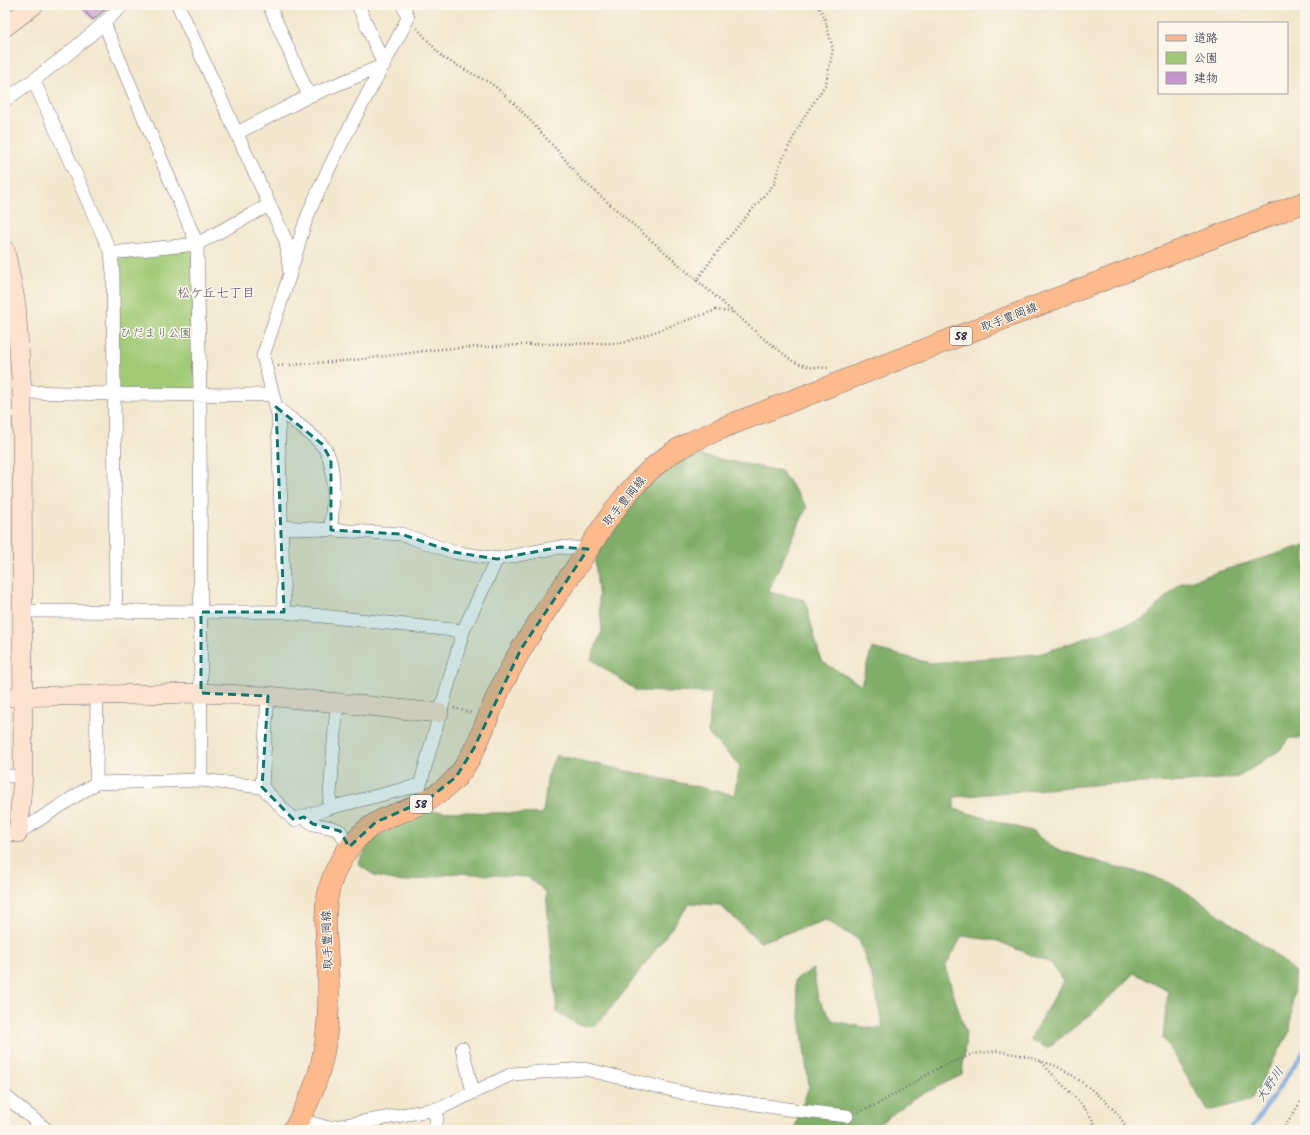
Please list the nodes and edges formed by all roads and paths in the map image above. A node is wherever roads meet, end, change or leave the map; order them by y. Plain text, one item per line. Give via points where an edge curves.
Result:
1 (34, 5) edge
2 (123, 5) edge
3 (178, 5) edge
4 (268, 5) edge
5 (358, 5) edge
6 (403, 5) edge
7 (817, 5) edge
8 (408, 18) junction
9 (104, 24) junction
10 (5, 27) edge
11 (384, 65) junction
12 (34, 81) junction
13 (309, 96) junction
14 (5, 100) edge
15 (237, 133) junction
16 (1305, 202) edge
17 (269, 205) junction
18 (197, 244) junction
19 (5, 250) edge
20 (111, 253) junction
21 (290, 274) junction
22 (696, 281) junction
23 (733, 312) junction
24 (265, 367) junction
25 (831, 368) dead end
26 (22, 392) junction
27 (114, 394) junction
28 (200, 394) junction
29 (274, 401) junction
30 (282, 527) junction
31 (331, 530) junction
32 (588, 549) junction
33 (498, 559) junction
34 (22, 611) junction
35 (116, 612) junction
36 (201, 612) junction
37 (284, 612) junction
38 (463, 631) junction
39 (201, 693) junction
40 (97, 695) junction
41 (268, 696) junction
42 (13, 697) edge
43 (336, 702) junction
44 (441, 708) junction
45 (478, 715) dead end
46 (14, 776) edge
47 (201, 780) junction
48 (96, 783) junction
49 (262, 787) junction
50 (329, 808) junction
51 (304, 816) junction
52 (12, 834) edge
53 (349, 847) junction
54 (462, 1048) dead end
55 (1042, 1062) junction
56 (473, 1092) junction
57 (1305, 1095) edge
58 (5, 1096) edge
59 (430, 1110) junction
60 (847, 1116) joint
61 (296, 1125) edge
62 (47, 1130) edge
63 (435, 1130) edge
64 (1097, 1130) edge
65 (1128, 1130) edge
66 (1283, 1130) edge

1 - 10 street
2 - 9 street
3 - 15 street
4 - 13 street
5 - 11 street
6 - 8 street
7 - 22 path via 824,16 833,49 826,84 804,117 780,164 774,184 723,244
8 - 11 street
8 - 22 path via 443,58 492,84 514,104 581,179
9 - 12 street
9 - 18 street
11 - 13 street
11 - 21 street via 333,160 307,216
12 - 14 street
12 - 20 street
13 - 15 street
15 - 17 street
16 - 32 main road, 取手豊岡線 / 58 via 727,426 691,443 662,459 638,482
17 - 18 street
17 - 21 street via 286,241
18 - 20 street
18 - 28 street
19 - 26 street via 16,304
20 - 27 street
21 - 24 street via 263,356
22 - 23 path
23 - 24 path via 716,310 623,343 440,349 355,360
23 - 25 path via 794,362 809,367
24 - 29 street
26 - 27 street
26 - 34 street
27 - 28 street
27 - 35 street
28 - 29 street
28 - 36 street
29 - 30 street via 278,414
29 - 31 street via 322,444 331,460
30 - 31 street
30 - 37 street
31 - 33 street via 401,534 453,552
32 - 33 street via 560,547
32 - 53 main road, 取手豊岡線 / 58 via 521,650 501,687 474,748 456,777 427,800 376,822
33 - 38 street
34 - 35 street
34 - 42 street
35 - 36 street
36 - 37 street
36 - 39 street
37 - 38 street
38 - 44 street
39 - 40 street
39 - 41 street
39 - 47 street
40 - 42 street
40 - 48 street
41 - 43 street
41 - 49 street
42 - 46 street
43 - 44 street
43 - 50 street
44 - 45 path
44 - 50 street via 420,785
46 - 52 street
47 - 48 street
47 - 49 street
48 - 52 street
49 - 51 street via 294,820
50 - 51 street
51 - 53 street via 313,824 340,831
53 - 61 main road, 取手豊岡線 / 58 via 333,876 325,910 329,1002 320,1074
54 - 56 street
55 - 60 path via 1026,1056 997,1051 973,1054 942,1066 878,1104
55 - 64 path via 1088,1112
55 - 65 path via 1056,1066 1087,1086 1118,1114
56 - 59 street via 441,1108
56 - 60 street via 512,1074 585,1069 688,1094
57 - 66 path
58 - 62 street
59 - 61 street via 329,1128
59 - 63 street via 437,1117

